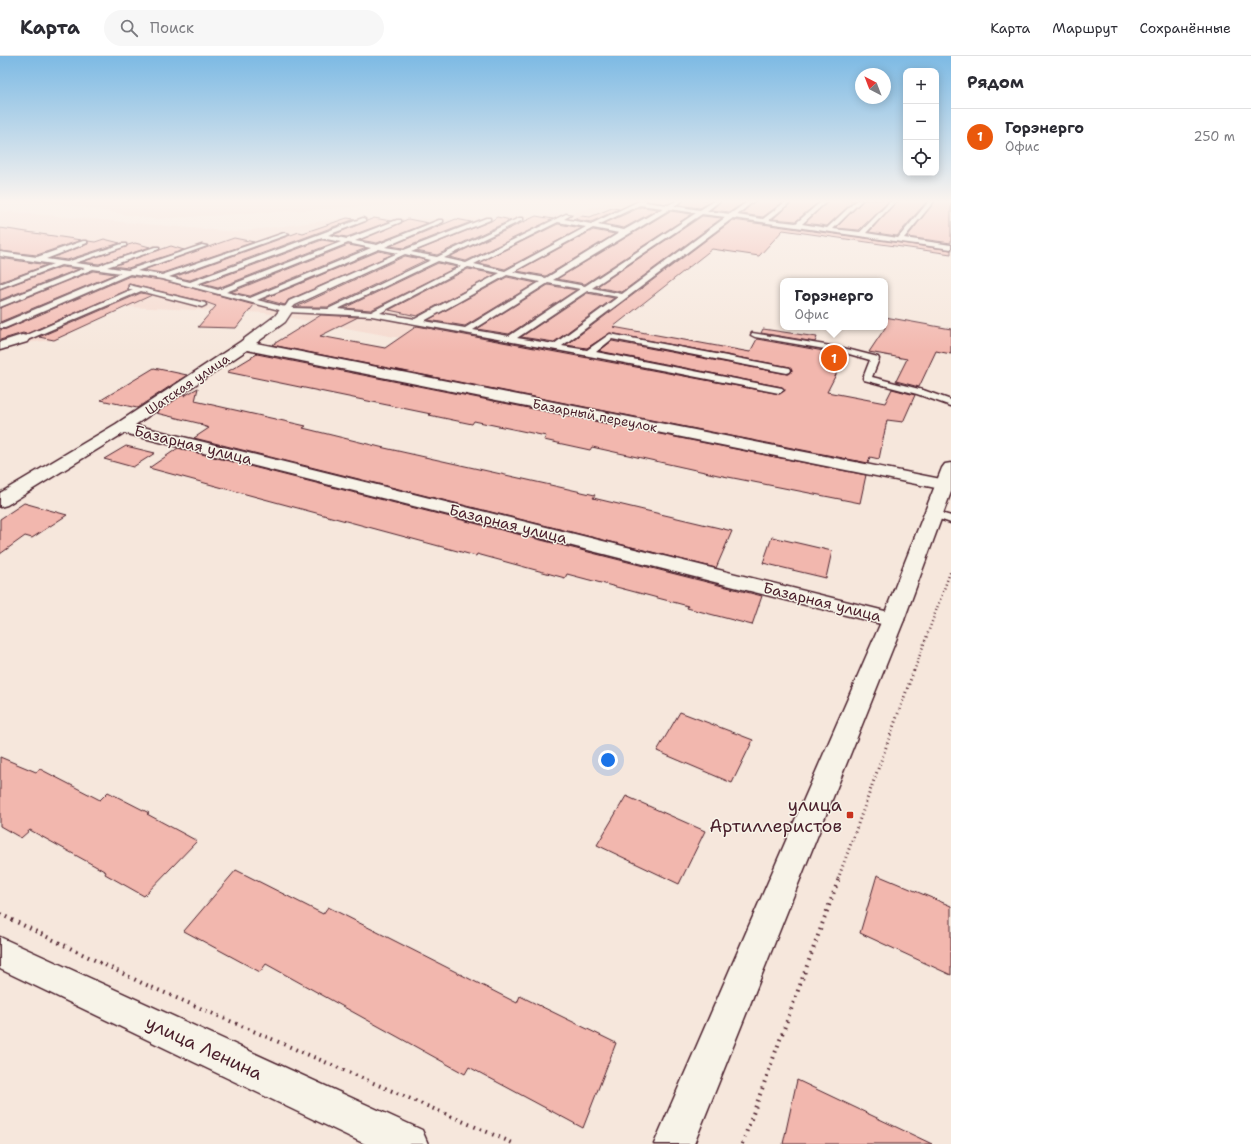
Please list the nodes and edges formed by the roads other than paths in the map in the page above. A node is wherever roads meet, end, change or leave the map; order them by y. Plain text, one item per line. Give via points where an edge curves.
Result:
1 (61, 251) edge
2 (103, 251) edge
3 (149, 251) edge
4 (191, 251) edge
5 (238, 251) edge
6 (282, 251) edge
7 (325, 251) edge
8 (369, 251) edge
9 (398, 251) edge
10 (408, 251) edge
11 (455, 251) edge
12 (495, 251) edge
13 (547, 251) edge
14 (595, 251) edge
15 (643, 251) edge
16 (683, 251) edge
17 (405, 252) junction
18 (0, 254) edge
19 (438, 259) junction
20 (35, 260) junction
21 (63, 264) junction
22 (466, 265) junction
23 (95, 268) junction
24 (129, 273) junction
25 (506, 273) junction
26 (162, 277) junction
27 (547, 281) junction
28 (119, 283) junction
29 (191, 284) junction
30 (0, 286) edge
31 (140, 289) junction
32 (585, 289) junction
33 (219, 292) junction
34 (623, 296) junction
35 (251, 300) junction
36 (0, 305) edge
37 (202, 305) dead end
38 (287, 310) junction
39 (329, 310) junction
40 (372, 314) junction
41 (416, 322) junction
42 (2, 326) dead end
43 (466, 331) junction
44 (755, 335) dead end
45 (22, 339) joint
46 (510, 339) junction
47 (245, 345) junction
48 (0, 346) edge
49 (555, 347) junction
50 (589, 353) junction
51 (787, 370) dead end
52 (779, 390) dead end
53 (951, 403) edge
54 (122, 427) junction
55 (948, 476) edge
56 (0, 501) edge
57 (943, 517) edge
58 (893, 620) junction
59 (0, 952) edge
60 (408, 1144) edge
61 (674, 1144) edge

1 - 20 lane
2 - 21 lane
3 - 23 lane
4 - 24 lane
5 - 26 lane
6 - 29 lane
7 - 33 lane
8 - 35 lane
9 - 17 lane
10 - 17 lane
11 - 19 lane
12 - 22 lane
13 - 25 lane
14 - 27 lane
15 - 32 lane
16 - 34 lane
17 - 19 lane
17 - 38 lane via 292,303
18 - 20 lane
19 - 22 lane
19 - 39 lane
20 - 21 lane
21 - 23 lane
21 - 30 lane
22 - 25 lane
22 - 40 lane
23 - 24 lane
23 - 36 lane
24 - 26 lane
24 - 28 lane
25 - 27 lane
25 - 41 lane
26 - 29 lane
27 - 32 lane
27 - 43 lane
28 - 31 lane
28 - 42 lane
29 - 33 lane
31 - 37 lane
31 - 45 lane
32 - 34 lane
32 - 46 lane
33 - 35 lane
34 - 49 lane
35 - 38 lane
38 - 39 lane
38 - 47 street, Шатская улица via 280,319
39 - 40 lane
40 - 41 lane
41 - 43 lane
43 - 46 lane
44 - 53 lane via 843,350 875,359 867,378
45 - 48 street
46 - 49 lane
47 - 54 street, Шатская улица
47 - 55 street, Базарный переулок
49 - 50 lane
50 - 51 lane via 610,336
50 - 52 lane
54 - 56 street, Шатская улица
54 - 58 street, Базарная улица
55 - 57 street
57 - 58 street
58 - 61 street
59 - 60 street, улица Ленина

